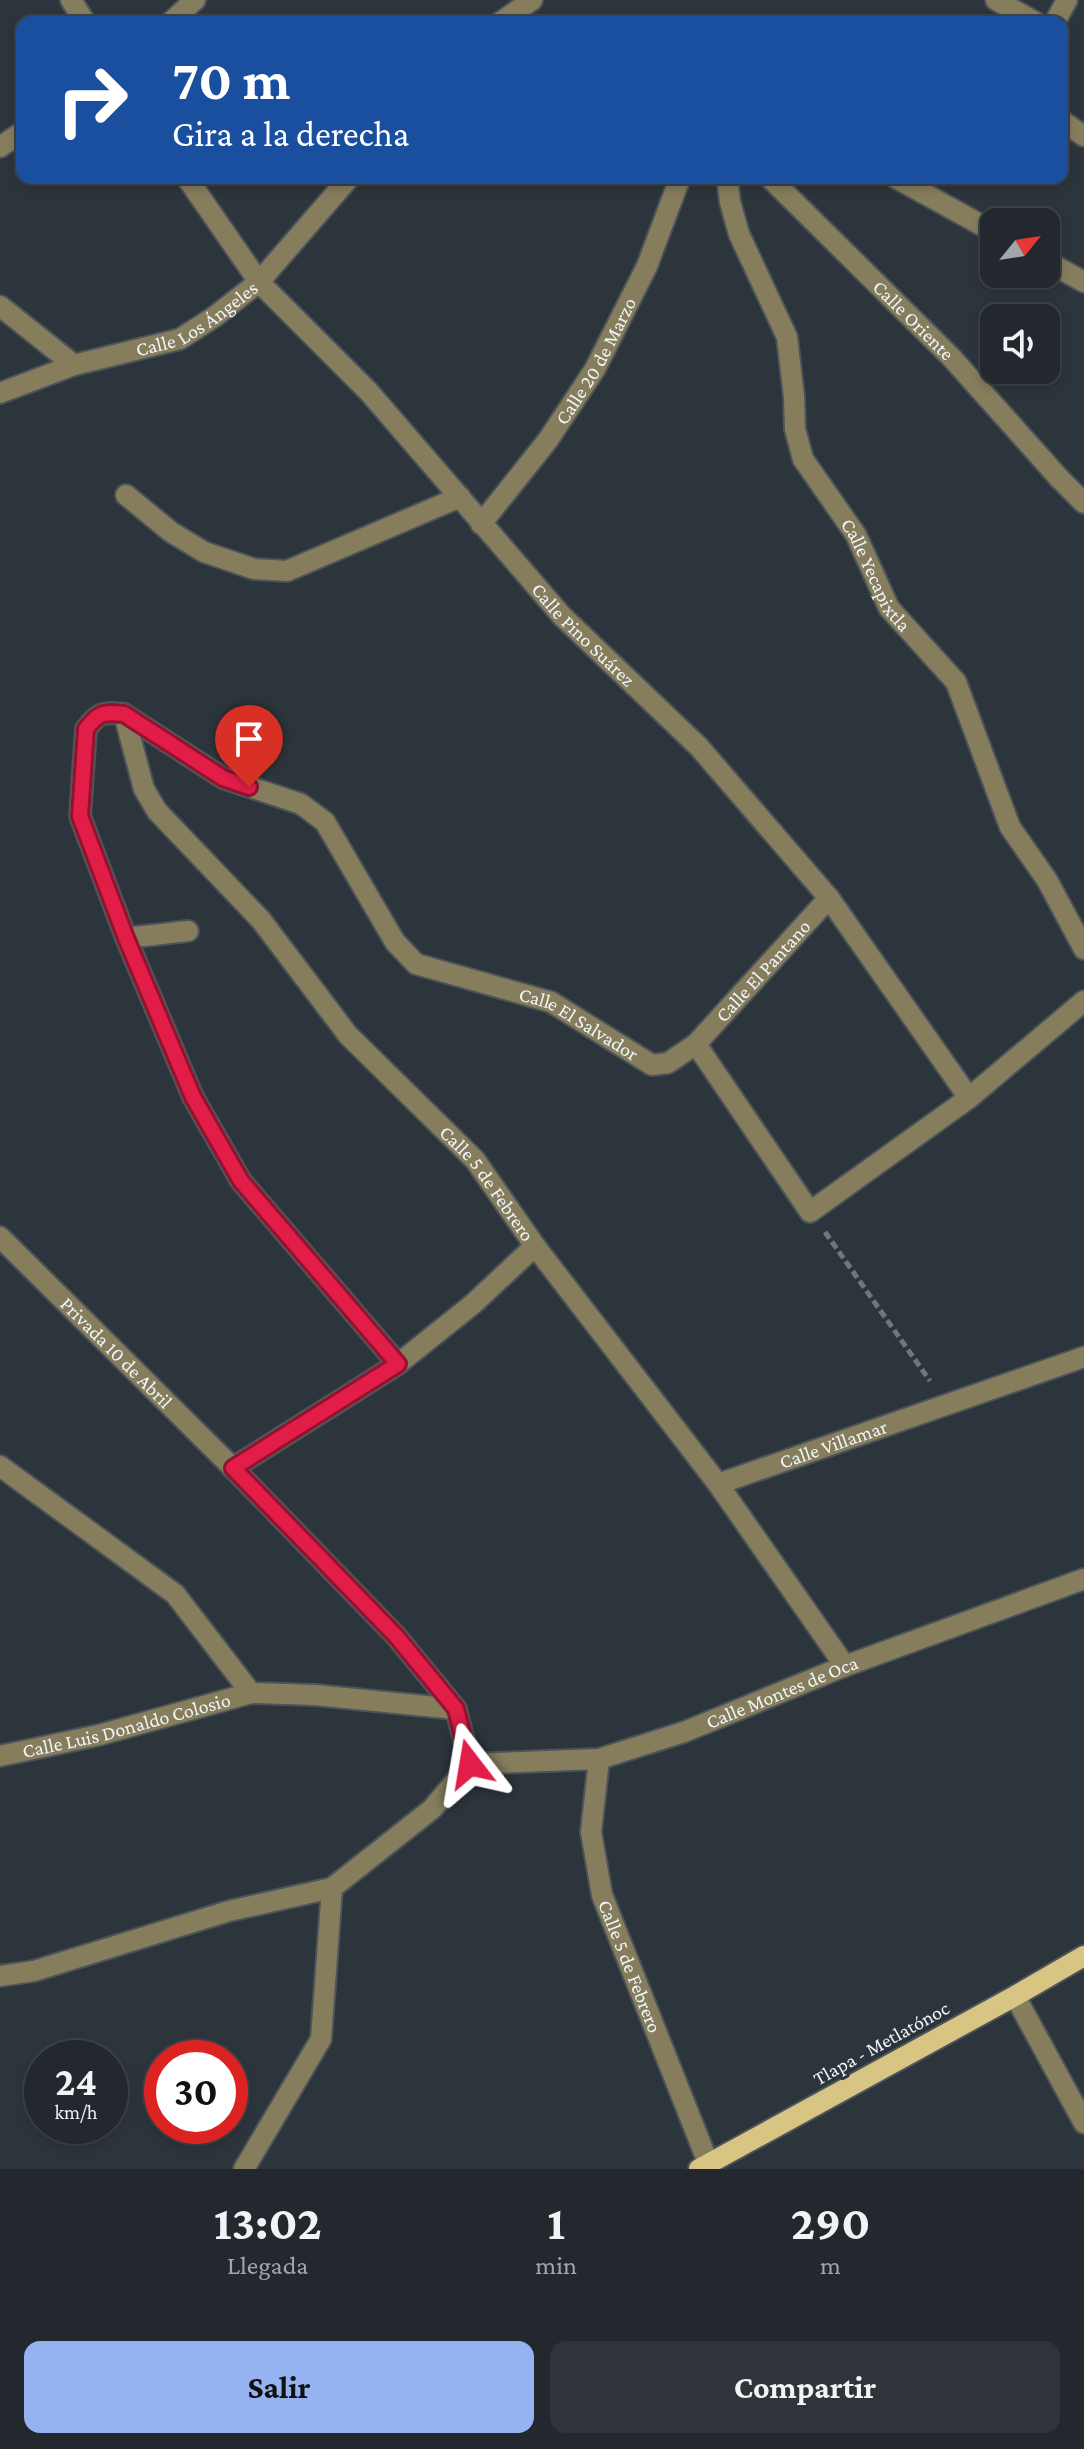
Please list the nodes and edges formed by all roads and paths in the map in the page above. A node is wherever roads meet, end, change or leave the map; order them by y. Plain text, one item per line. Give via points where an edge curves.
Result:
1 (195, 0) edge
2 (532, 0) edge
3 (996, 0) edge
4 (178, 16) edge
5 (509, 16) edge
6 (1024, 16) edge
7 (191, 184) edge
8 (344, 184) edge
9 (678, 184) edge
10 (728, 184) edge
11 (776, 184) edge
12 (907, 184) edge
13 (980, 224) edge
14 (1060, 269) edge
15 (259, 282) junction
16 (1084, 282) edge
17 (0, 306) edge
18 (74, 365) junction
19 (0, 393) edge
20 (126, 495) dead end
21 (460, 497) junction
22 (1084, 503) edge
23 (481, 524) junction
24 (124, 714) junction
25 (829, 898) junction
26 (188, 931) dead end
27 (126, 938) junction
28 (1084, 949) edge
29 (1084, 1001) edge
30 (696, 1044) junction
31 (969, 1098) junction
32 (810, 1212) junction
33 (0, 1237) edge
34 (535, 1246) junction
35 (1084, 1357) edge
36 (398, 1364) junction
37 (947, 1405) junction
38 (0, 1466) edge
39 (233, 1468) junction
40 (718, 1484) junction
41 (1084, 1579) edge
42 (845, 1666) junction
43 (251, 1693) junction
44 (456, 1709) junction
45 (0, 1756) edge
46 (599, 1759) junction
47 (470, 1764) junction
48 (332, 1888) junction
49 (1084, 1956) edge
50 (0, 1976) edge
51 (1015, 1996) junction
52 (1084, 2123) edge
53 (704, 2167) edge
54 (244, 2169) edge

1 - 4 street
2 - 5 street
3 - 6 street
7 - 15 street, Calle Pino Suárez
8 - 15 street, Calle Los Ángeles
9 - 23 street, Calle 20 de Marzo via 647,266 595,369 548,440
10 - 28 street, Calle Yecapixtla via 739,234 787,337 795,429 803,459 856,535 889,608 956,682 1010,827 1047,880
11 - 22 street, Calle Oriente via 951,357
12 - 13 street
14 - 16 street
15 - 18 street, Calle Los Ángeles via 180,339
15 - 21 street, Calle Pino Suárez via 369,392
17 - 18 street
18 - 19 street, Calle Los Ángeles
20 - 21 street via 204,552 254,569 287,571
21 - 23 street, Calle Pino Suárez
23 - 25 street, Calle Pino Suárez via 562,616 699,747
24 - 27 street via 105,712 86,729 80,816
24 - 30 street, Calle El Salvador via 223,778 301,804 325,822 395,942 416,964 551,1002 652,1065 668,1063
24 - 34 street, Calle 5 de Febrero via 144,789 157,811 261,920 348,1035 475,1160
25 - 30 street, Calle El Pantano
25 - 31 street, Calle Pino Suárez
26 - 27 street
27 - 36 street via 193,1097 241,1181
29 - 31 street
30 - 32 street
31 - 32 street
32 - 37 path
33 - 39 street, Privada 10 de Abril
34 - 36 street
34 - 40 street, Calle 5 de Febrero
35 - 37 street, Calle Villamar
36 - 39 street
37 - 40 street, Calle Villamar
38 - 43 street via 175,1594
39 - 44 street, Privada 10 de Abril via 396,1636
40 - 42 street, Calle 5 de Febrero
41 - 42 street, Calle Montes de Oca
42 - 46 street, Calle Montes de Oca via 684,1732
43 - 44 street, Calle Luis Donaldo Colosio
43 - 45 street, Calle Luis Donaldo Colosio
44 - 47 street
46 - 47 street, Calle Montes de Oca
46 - 53 street, Calle 5 de Febrero via 591,1832 602,1895
47 - 48 street via 432,1809
48 - 50 street via 229,1911 34,1971
48 - 54 street via 321,2039
49 - 51 main road, Tlapa - Metlatónoc
51 - 52 street
51 - 53 main road, Tlapa - Metlatónoc

